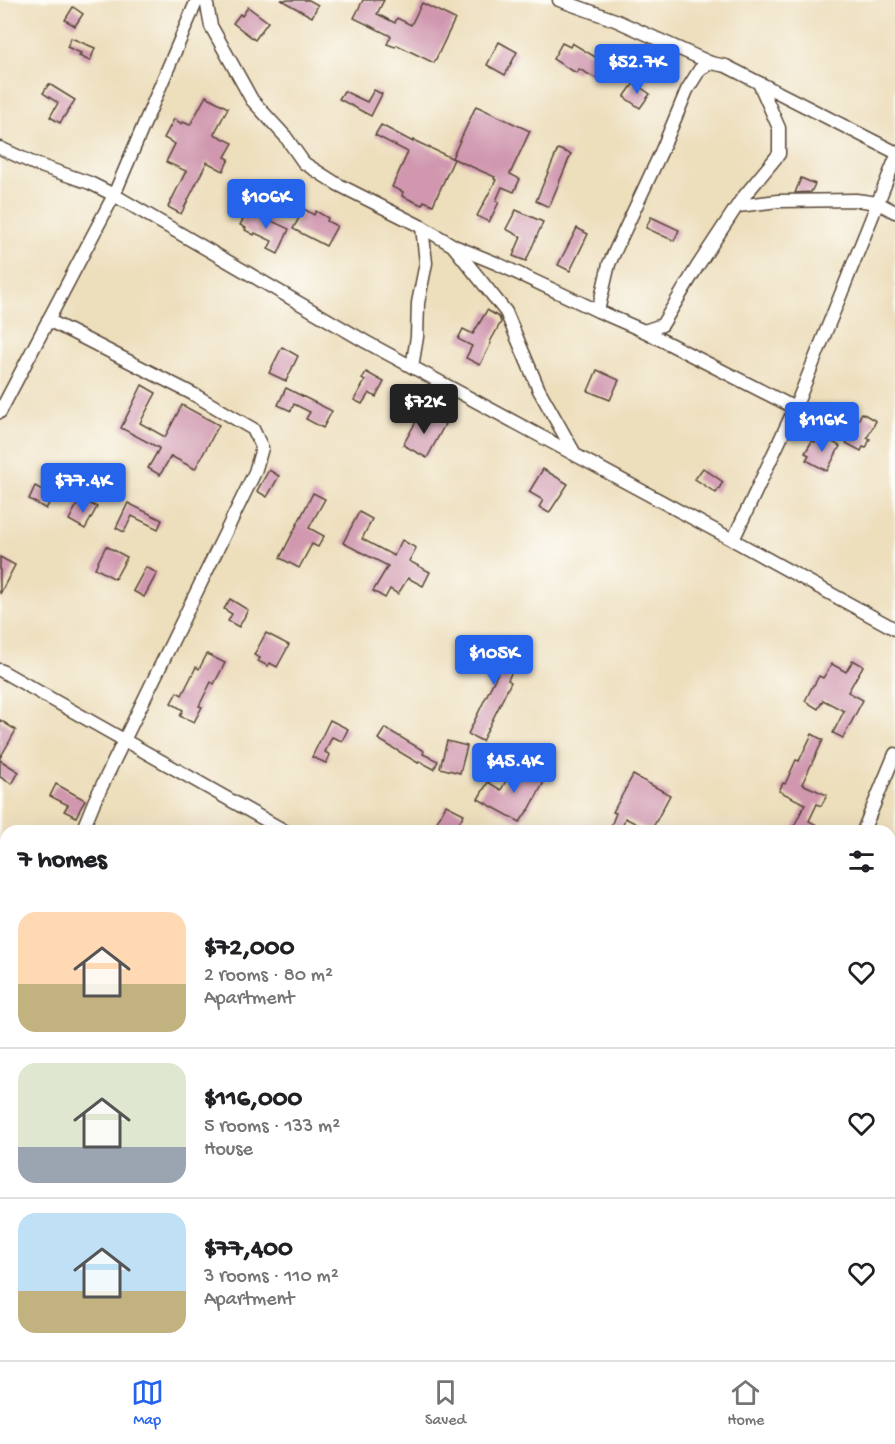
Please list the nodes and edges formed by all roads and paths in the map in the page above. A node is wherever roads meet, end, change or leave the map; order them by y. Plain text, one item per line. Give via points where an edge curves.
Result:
1 (197, 0) edge
2 (206, 0) edge
3 (559, 0) edge
4 (711, 63) junction
5 (759, 83) junction
6 (0, 148) edge
7 (895, 152) edge
8 (895, 160) edge
9 (114, 195) junction
10 (878, 203) junction
11 (738, 206) junction
12 (895, 212) edge
13 (422, 226) junction
14 (454, 246) junction
15 (597, 311) junction
16 (48, 320) junction
17 (644, 331) junction
18 (412, 367) junction
19 (795, 408) junction
20 (0, 412) edge
21 (575, 455) junction
22 (733, 540) junction
23 (895, 629) edge
24 (0, 670) edge
25 (124, 740) junction
26 (895, 754) edge
27 (84, 825) edge
28 (274, 825) edge
29 (865, 825) edge

1 - 9 street
2 - 13 street via 211,26 252,100 304,163
3 - 4 street
4 - 5 street
4 - 15 street via 700,69 687,90 609,264
5 - 7 street
5 - 11 street via 779,128 779,154
6 - 9 street
8 - 10 street
9 - 16 street
9 - 18 street
10 - 11 street via 778,201
10 - 12 street
10 - 19 street
11 - 17 street via 662,325
13 - 14 street
13 - 18 street via 426,263
14 - 15 street
14 - 21 street via 506,312 538,390
15 - 17 street
16 - 20 street
16 - 25 street via 243,423 253,429 262,448 255,472
17 - 19 street
18 - 21 street
19 - 22 street
21 - 22 street
22 - 23 street
24 - 25 street
25 - 27 street
25 - 28 street
26 - 29 street

